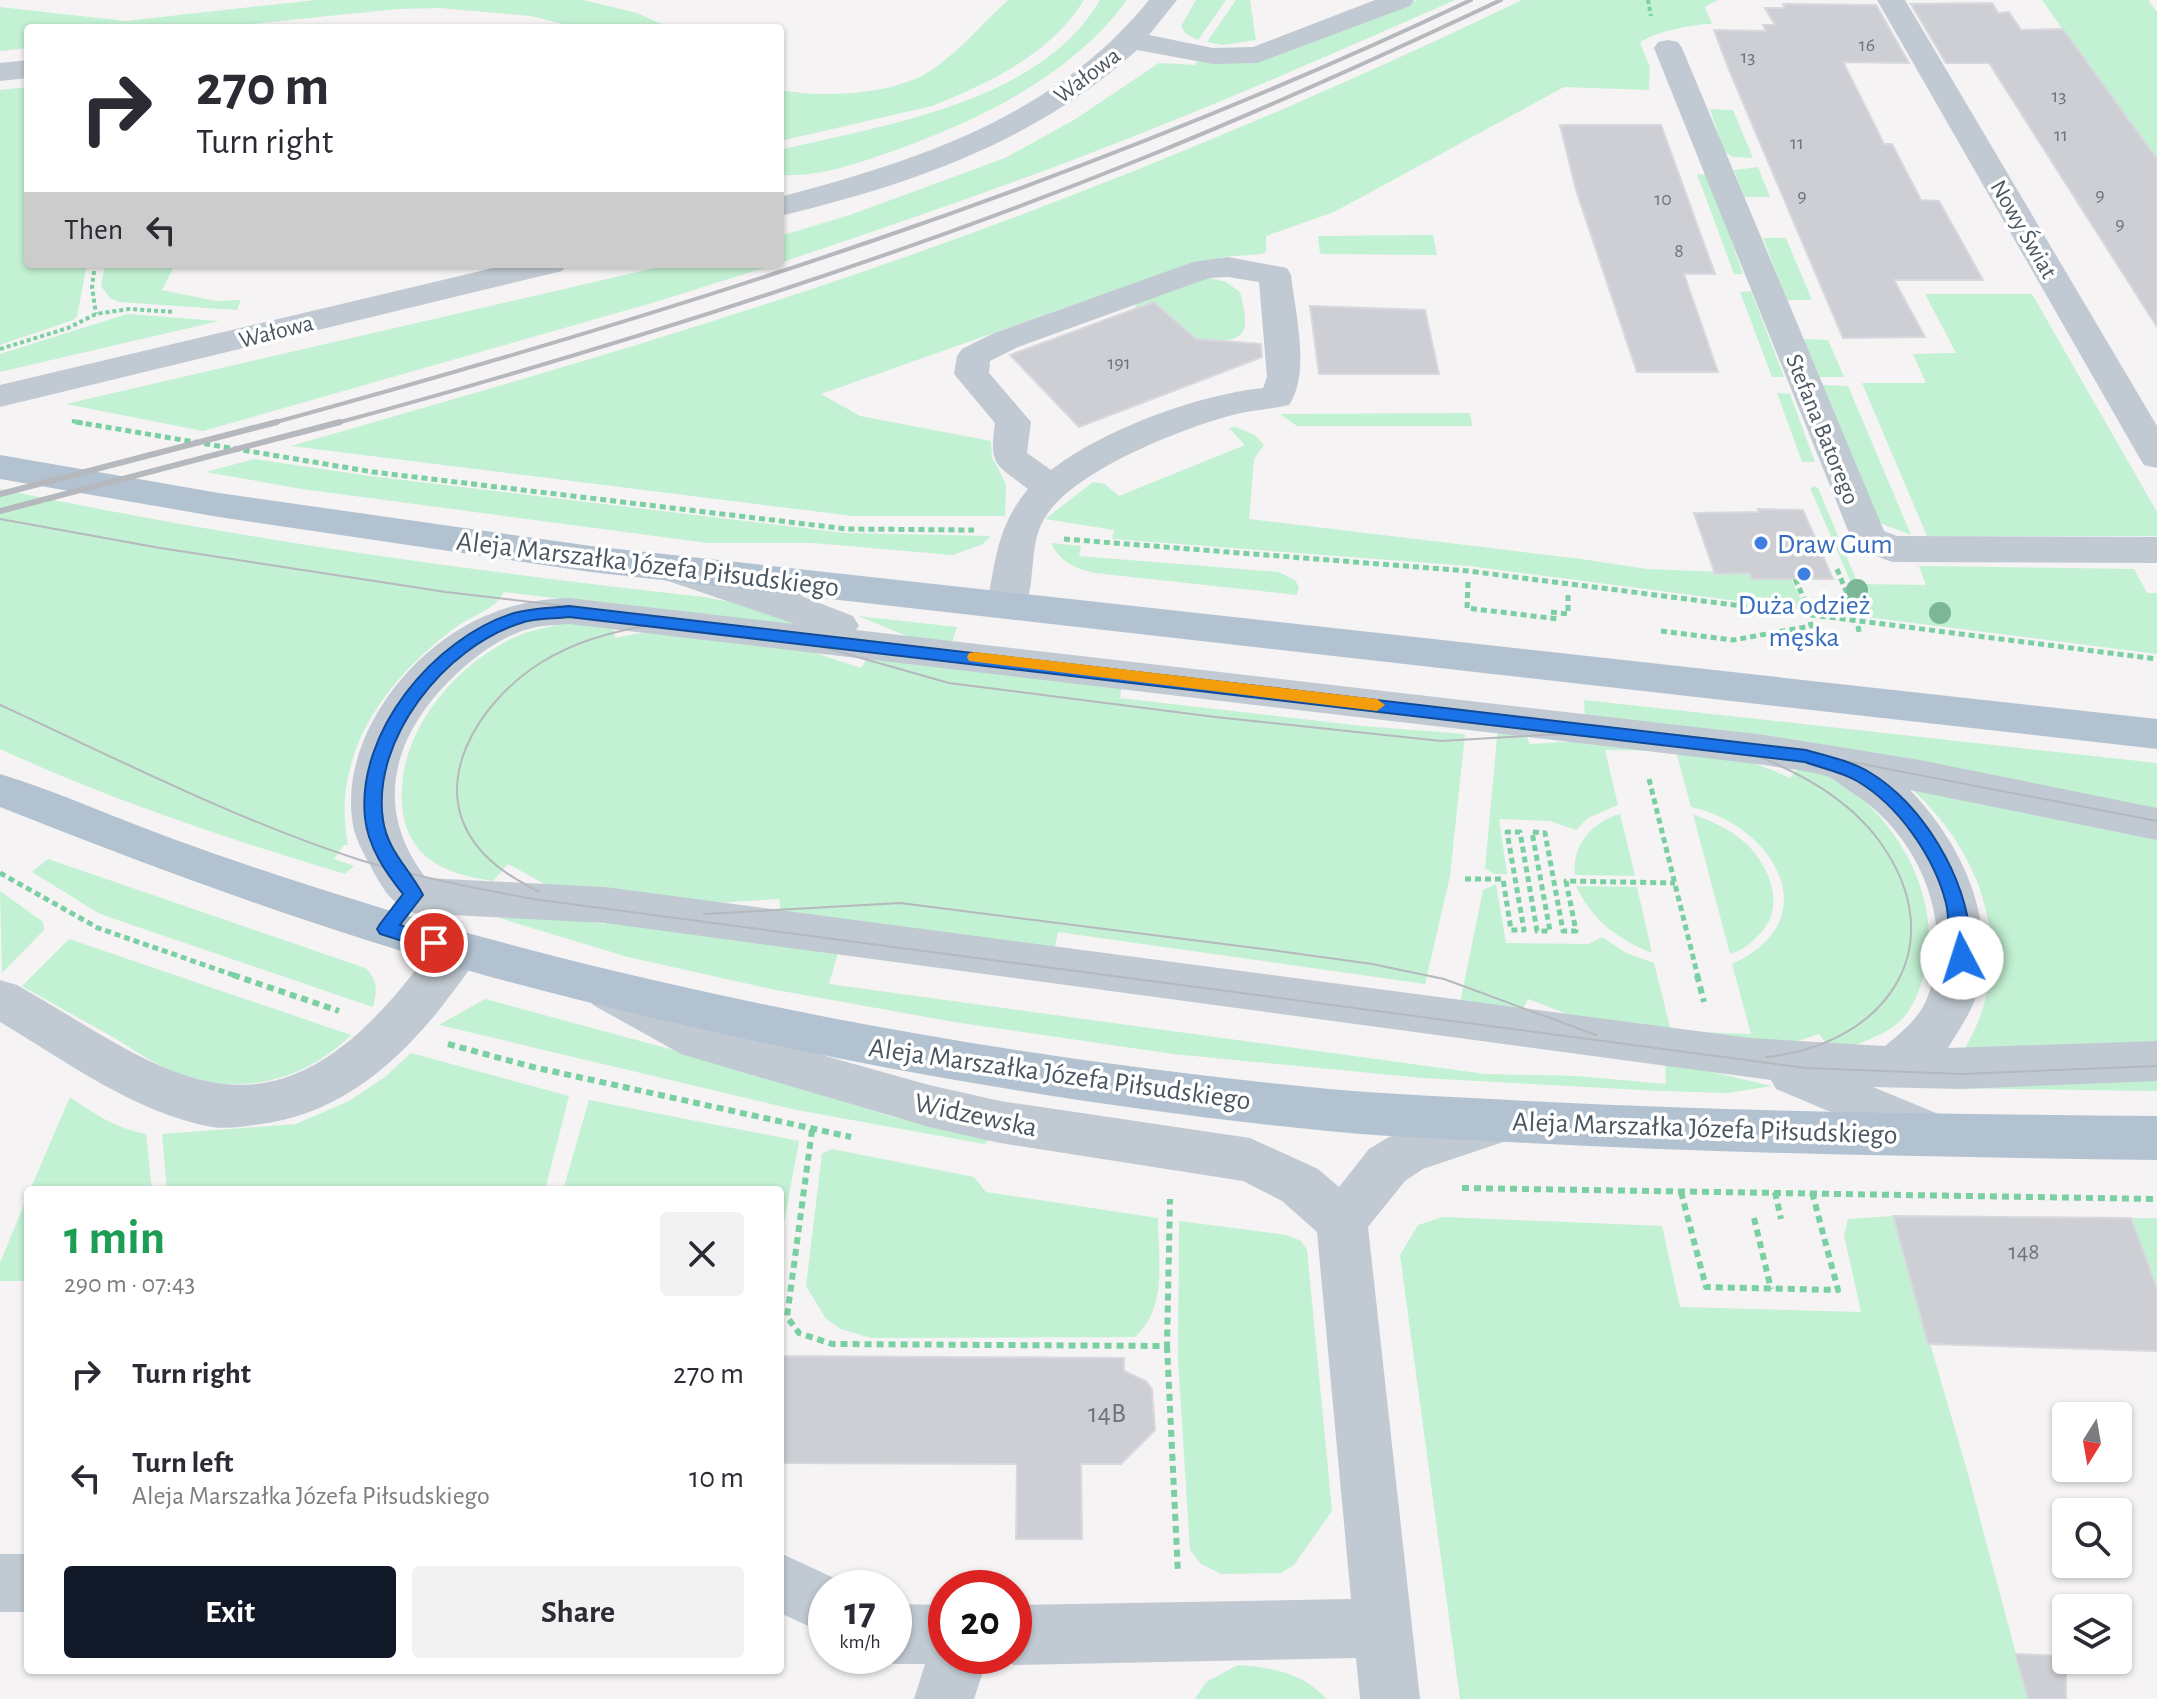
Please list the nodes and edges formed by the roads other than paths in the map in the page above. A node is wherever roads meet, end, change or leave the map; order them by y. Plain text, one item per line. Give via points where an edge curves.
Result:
1 (1163, 0) edge
2 (1400, 0) edge
3 (1891, 0) edge
4 (1131, 40) junction
5 (1668, 48) dead end
6 (24, 69) edge
7 (0, 72) edge
8 (784, 206) edge
9 (534, 268) edge
10 (0, 396) edge
11 (2157, 457) edge
12 (0, 467) edge
13 (1052, 488) junction
14 (2157, 550) edge
15 (673, 569) junction
16 (1007, 605) junction
17 (938, 653) junction
18 (2157, 734) edge
19 (1806, 756) junction
20 (0, 790) edge
21 (2157, 824) edge
22 (400, 912) junction
23 (458, 950) junction
24 (608, 991) junction
25 (0, 999) edge
26 (1750, 1058) junction
27 (2157, 1061) edge
28 (1892, 1069) junction
29 (1505, 1121) junction
30 (1935, 1135) junction
31 (2157, 1138) edge
32 (1342, 1221) junction
33 (0, 1583) edge
34 (24, 1583) edge
35 (784, 1584) edge
36 (808, 1596) edge
37 (1381, 1628) junction
38 (1032, 1635) edge
39 (952, 1674) edge
40 (944, 1699) edge
41 (1390, 1699) edge

1 - 4 street
2 - 4 street, Wałowa via 1257,55 1213,56
3 - 11 street, Nowy Świat
4 - 8 street, Wałowa via 1069,91 982,139 897,173
5 - 14 street, Stefana Batorego via 1868,539 1892,549
6 - 7 street
9 - 10 street, Wałowa
12 - 15 main road, Aleja Marszałka Józefa Piłsudskiego via 385,530
13 - 13 street via 1106,450 1222,404 1277,397 1284,377 1275,275 1228,267 1204,269 974,356 971,374 1013,422 1012,459
13 - 16 street via 1025,517
15 - 16 main road, Aleja Marszałka Józefa Piłsudskiego
15 - 17 street via 874,638
16 - 18 main road, Aleja Marszałka Józefa Piłsudskiego
17 - 19 street
17 - 22 street via 569,611 542,612 494,627 446,660 409,700 375,771 374,819 393,869
19 - 21 street
19 - 28 street via 1861,775 1888,794 1929,844 1954,899 1962,958 1949,1005 1926,1043
20 - 22 main road, Aleja Marszałka Józefa Piłsudskiego via 186,863
22 - 23 main road, Aleja Marszałka Józefa Piłsudskiego
22 - 26 street via 605,905
23 - 24 main road, Aleja Marszałka Józefa Piłsudskiego
23 - 25 street via 407,1017 362,1061 328,1085 290,1100 254,1106 208,1106 167,1092
24 - 29 main road, Aleja Marszałka Józefa Piłsudskiego via 729,1020 1016,1070 1330,1111
24 - 32 street, Widzewska via 698,1040 929,1106 1250,1160 1300,1185
26 - 28 street
26 - 30 street
27 - 28 street
29 - 30 main road, Aleja Marszałka Józefa Piłsudskiego via 1682,1132
29 - 32 street via 1407,1152 1387,1165
30 - 31 main road, Aleja Marszałka Józefa Piłsudskiego
32 - 37 street
33 - 34 street
35 - 36 street
37 - 38 street
37 - 41 street
39 - 40 street

